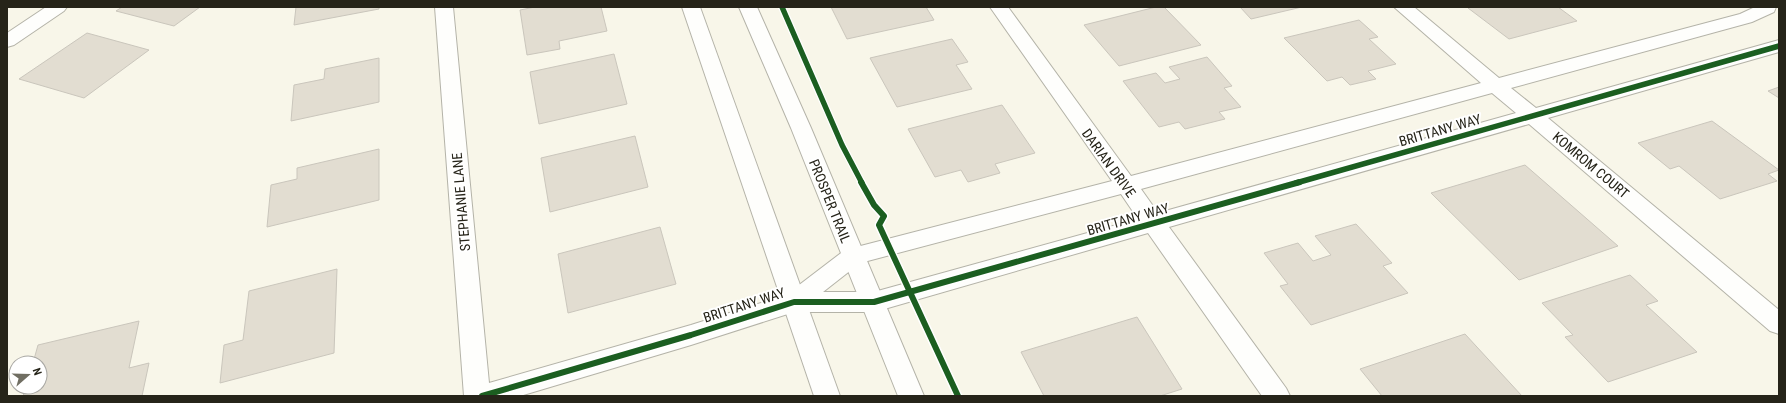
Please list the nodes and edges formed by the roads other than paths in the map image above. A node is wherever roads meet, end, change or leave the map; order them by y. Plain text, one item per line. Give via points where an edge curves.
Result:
1 (58, 7) edge
2 (444, 7) edge
3 (691, 7) edge
4 (748, 7) edge
5 (998, 7) edge
6 (1403, 7) edge
7 (1771, 12) edge
8 (7, 41) edge
9 (1779, 46) edge
10 (1496, 86) junction
11 (1533, 116) junction
12 (1125, 185) junction
13 (1154, 224) junction
14 (853, 256) junction
15 (794, 302) junction
16 (874, 302) junction
17 (1779, 324) edge
18 (477, 396) edge
19 (482, 396) edge
20 (827, 396) edge
21 (912, 396) edge
22 (1277, 396) edge

1 - 8 street
2 - 18 street, STEPHANIE LANE
3 - 15 street
4 - 14 street, PROSPER TRAIL
5 - 12 street, DARIAN DRIVE
6 - 10 street, KOMROM COURT
7 - 10 street, BRITTANY WAY
9 - 11 street, BRITTANY WAY
10 - 11 street, KOMROM COURT
10 - 12 street, BRITTANY WAY
11 - 13 street, BRITTANY WAY
11 - 17 street, KOMROM COURT
12 - 13 street, DARIAN DRIVE
12 - 14 street, BRITTANY WAY
13 - 16 street, BRITTANY WAY
13 - 22 street, DARIAN DRIVE
14 - 15 street, BRITTANY WAY
14 - 16 street, PROSPER TRAIL
15 - 16 street, BRITTANY WAY
15 - 19 street, BRITTANY WAY
15 - 20 street
16 - 21 street, PROSPER TRAIL

